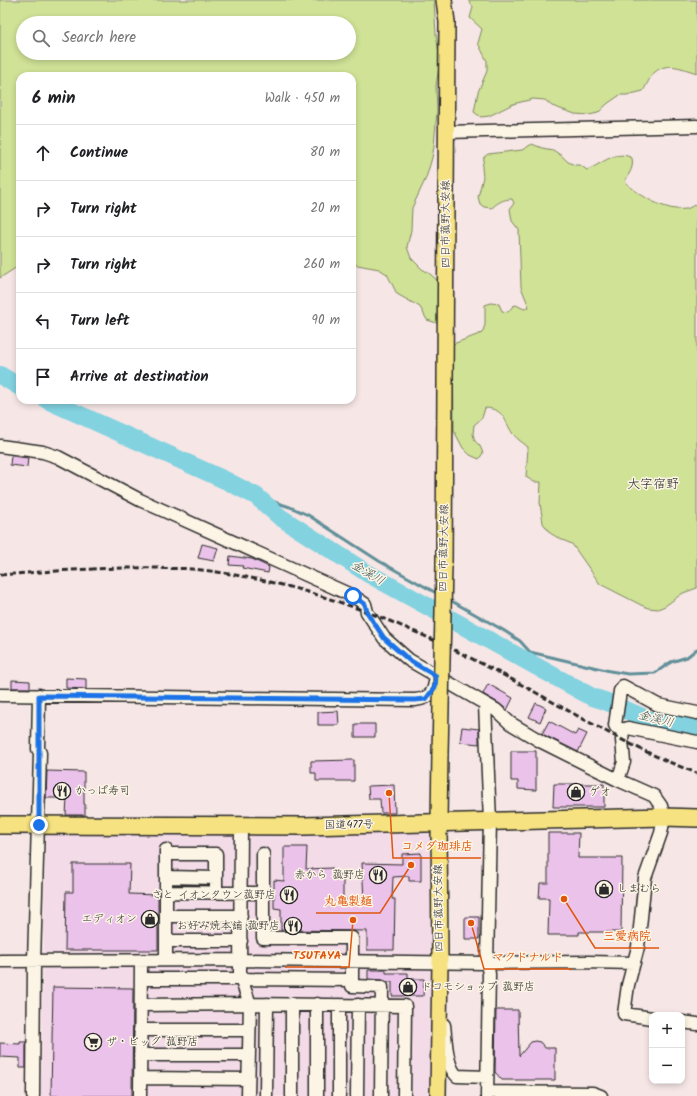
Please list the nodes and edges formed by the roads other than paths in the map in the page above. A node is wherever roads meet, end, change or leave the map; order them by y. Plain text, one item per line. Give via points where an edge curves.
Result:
1 (444, 0) edge
2 (697, 126) edge
3 (447, 132) junction
4 (0, 446) edge
5 (436, 676) junction
6 (0, 695) edge
7 (39, 696) junction
8 (485, 704) junction
9 (697, 713) edge
10 (619, 726) junction
11 (697, 742) edge
12 (618, 780) junction
13 (664, 817) junction
14 (697, 818) edge
15 (490, 821) junction
16 (438, 822) junction
17 (0, 825) edge
18 (39, 825) junction
19 (197, 826) junction
20 (241, 826) junction
21 (304, 826) junction
22 (263, 854) dead end
23 (241, 857) junction
24 (166, 877) junction
25 (216, 878) junction
26 (166, 892) junction
27 (216, 892) junction
28 (241, 893) junction
29 (263, 893) junction
30 (166, 916) junction
31 (241, 916) junction
32 (166, 941) junction
33 (241, 941) junction
34 (166, 960) junction
35 (240, 960) junction
36 (0, 961) edge
37 (141, 961) junction
38 (352, 961) junction
39 (34, 962) junction
40 (419, 962) junction
41 (440, 962) junction
42 (487, 963) junction
43 (634, 963) junction
44 (241, 978) junction
45 (141, 979) junction
46 (352, 983) junction
47 (440, 990) junction
48 (250, 1004) junction
49 (267, 1004) junction
50 (292, 1004) junction
51 (317, 1004) junction
52 (140, 1005) junction
53 (342, 1005) junction
54 (358, 1005) junction
55 (382, 1005) junction
56 (649, 1018) edge
57 (685, 1022) edge
58 (697, 1024) edge
59 (140, 1030) junction
60 (249, 1030) junction
61 (140, 1055) junction
62 (248, 1055) junction
63 (487, 1077) junction
64 (140, 1078) junction
65 (248, 1079) junction
66 (487, 1094) edge
67 (33, 1096) edge
68 (140, 1096) edge
69 (248, 1096) edge
70 (266, 1096) edge
71 (292, 1096) edge
72 (317, 1096) edge
73 (339, 1096) edge
74 (357, 1096) edge
75 (381, 1096) edge
76 (404, 1096) edge
77 (437, 1096) edge
78 (601, 1096) edge

1 - 3 main road, 四日市菰野大安線 via 447,22
2 - 3 street
3 - 16 main road, 四日市菰野大安線, bridge via 444,565
4 - 5 street via 43,452 58,457 140,500 353,596 365,604 367,612 384,638 409,660
5 - 7 street via 435,687 430,695 426,699 415,700
5 - 8 street
6 - 7 street
7 - 18 street
8 - 12 street via 542,742
8 - 15 street
9 - 10 street via 658,705 623,686 620,691
10 - 11 street
10 - 12 street via 624,762
12 - 13 street via 654,796 661,806
13 - 14 highway, 国道477号
13 - 15 highway, 国道477号
13 - 43 street via 645,878
15 - 16 highway, 国道477号
15 - 42 street
16 - 21 highway, 国道477号
16 - 41 main road, 四日市菰野大安線
17 - 18 highway, 国道477号
18 - 19 highway, 国道477号
18 - 39 street
19 - 20 highway, 国道477号
19 - 23 street via 222,830 233,835 237,839
20 - 21 highway, 国道477号
20 - 23 street
21 - 23 street via 248,835
22 - 29 street
23 - 28 street
24 - 25 street
24 - 25 street via 166,852 216,854
24 - 26 street
25 - 27 street
26 - 27 street
26 - 30 street
27 - 28 street
28 - 29 street
28 - 31 street
29 - 38 street via 263,938 352,938
30 - 31 street
30 - 32 street
31 - 33 street
32 - 33 street
32 - 34 street
33 - 35 street
34 - 35 street
34 - 37 street
35 - 38 street
35 - 44 street
36 - 39 street
37 - 39 street
37 - 45 street
38 - 40 street
38 - 46 street
39 - 67 street
40 - 41 street
40 - 77 street via 431,966 434,972 432,1056
41 - 42 street
41 - 47 main road, 四日市菰野大安線
42 - 43 street
42 - 63 street
43 - 56 street via 624,1014
44 - 45 street
44 - 46 street
44 - 48 street
45 - 52 street
46 - 53 street
46 - 55 street via 382,986
47 - 63 street via 453,1073 457,1076
47 - 77 main road, 四日市菰野大安線
48 - 49 street
48 - 52 street
48 - 60 street
49 - 50 street
49 - 70 street
50 - 51 street
50 - 71 street
51 - 53 street
51 - 72 street
52 - 59 street
53 - 54 street
53 - 73 street
54 - 55 street
54 - 74 street
55 - 75 street
55 - 76 street via 405,1006
57 - 58 street
59 - 60 street
59 - 61 street
60 - 62 street
61 - 62 street
61 - 64 street
62 - 65 street
63 - 66 street
64 - 65 street
64 - 68 street
65 - 69 street
66 - 78 street via 593,1093

